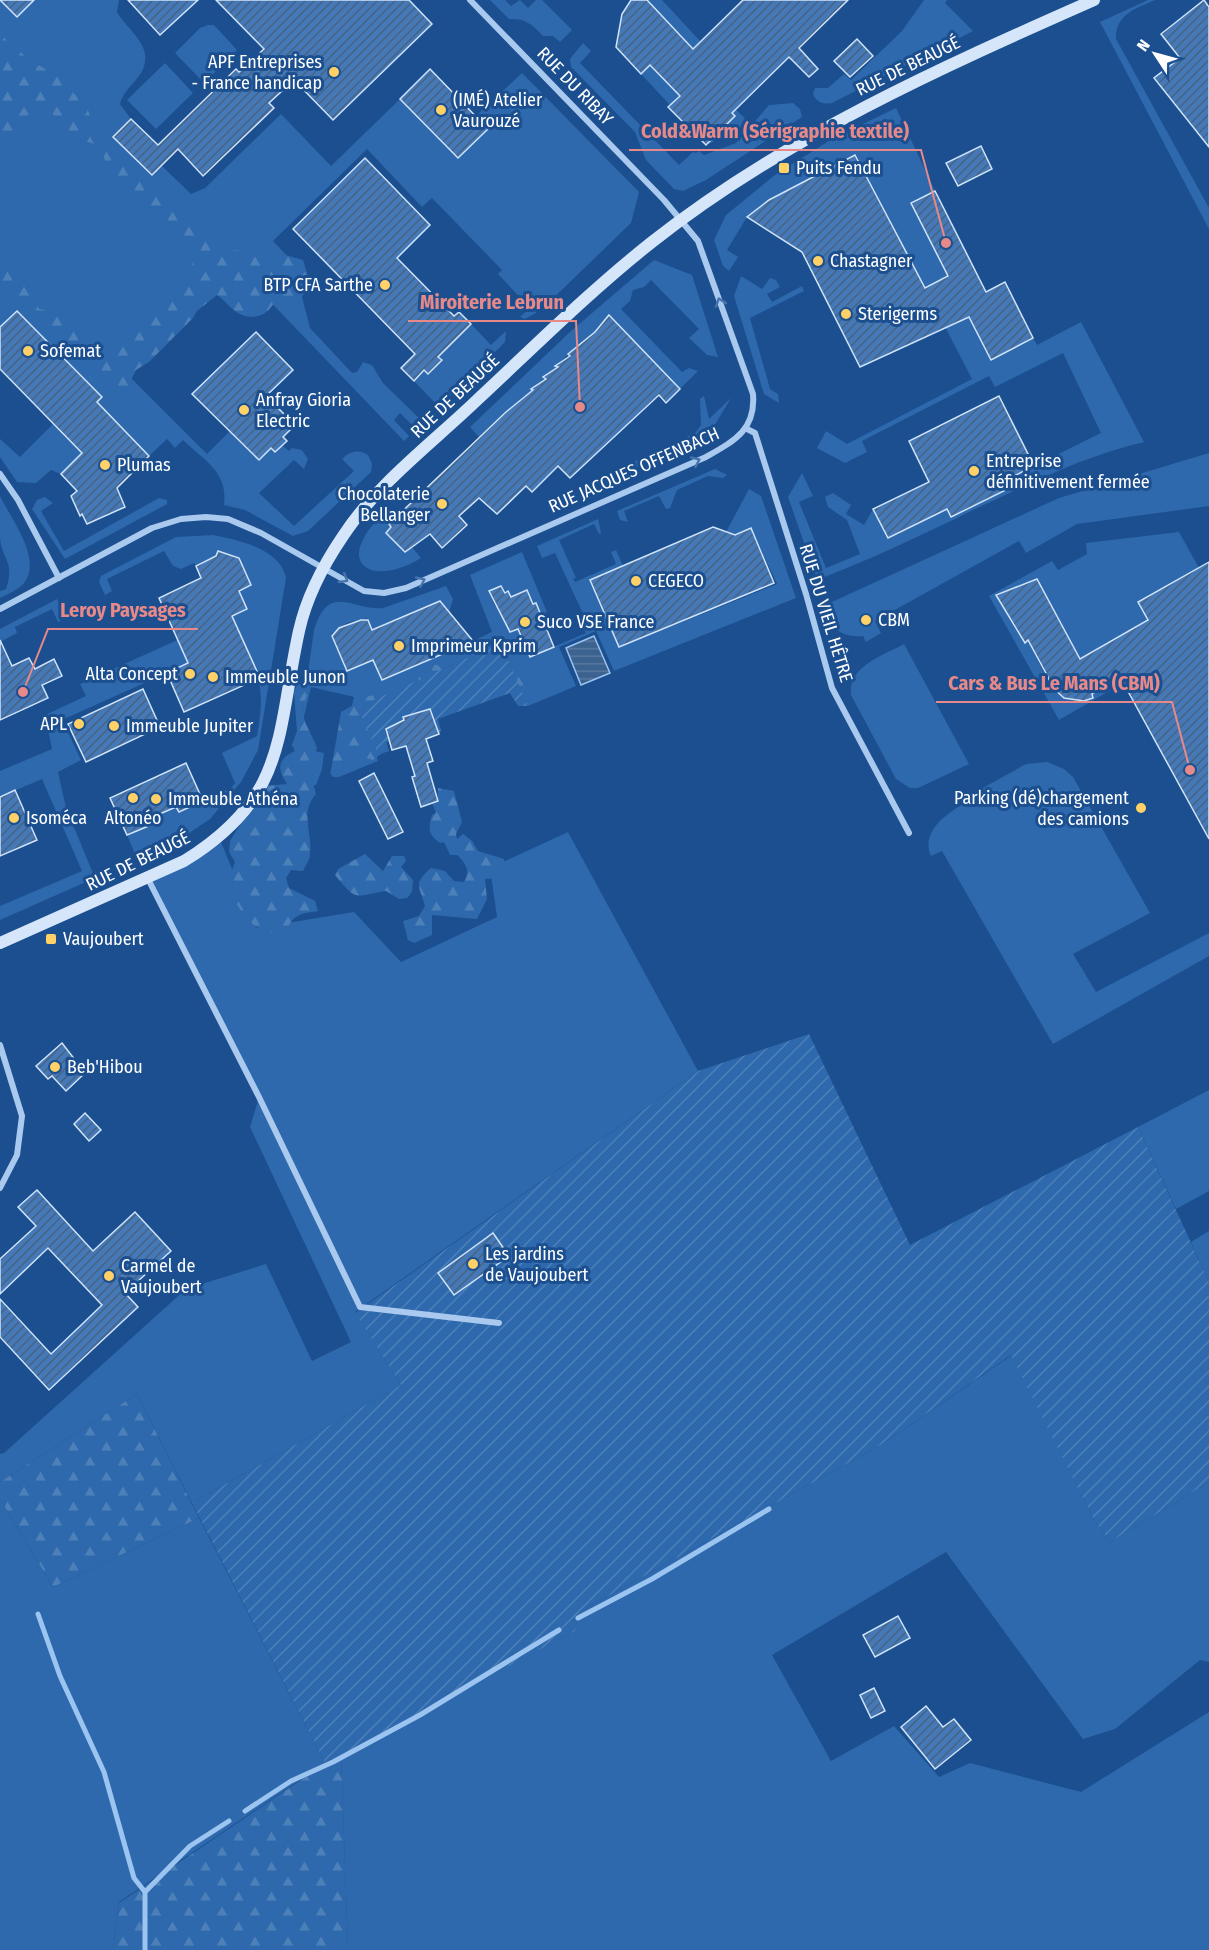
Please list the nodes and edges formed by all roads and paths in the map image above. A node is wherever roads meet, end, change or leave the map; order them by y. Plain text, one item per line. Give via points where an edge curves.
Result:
1 (470, 0) edge
2 (1094, 0) edge
3 (682, 221) junction
4 (747, 429) junction
5 (0, 474) edge
6 (325, 568) junction
7 (58, 578) junction
8 (0, 609) edge
9 (909, 833) dead end
10 (148, 879) junction
11 (0, 944) edge
12 (0, 1045) edge
13 (0, 1188) edge
14 (499, 1323) dead end

1 - 3 street, RUE DU RIBAY
2 - 3 street, RUE DE BEAUGÉ via 954,62 825,128
4 -> 3 street, RUE JACQUES OFFENBACH via 754,406 753,394 702,249
3 - 6 street, RUE DE BEAUGÉ via 596,289 374,497 353,521
6 -> 4 street, RUE JACQUES OFFENBACH via 364,591 384,593 406,588 706,457 735,441
4 - 9 street, RUE DU VIEIL HÊTRE via 755,434 807,594 832,688
5 - 7 street via 18,500
6 - 7 street, RUE JACQUES OFFENBACH via 228,519 206,517 180,519 152,528
6 - 10 street, RUE DE BEAUGÉ via 303,618 277,753 260,790 219,837
7 - 8 street, RUE JACQUES OFFENBACH
10 - 11 street, RUE DE BEAUGÉ
10 - 14 street via 360,1307
12 - 13 street via 22,1116 17,1155

